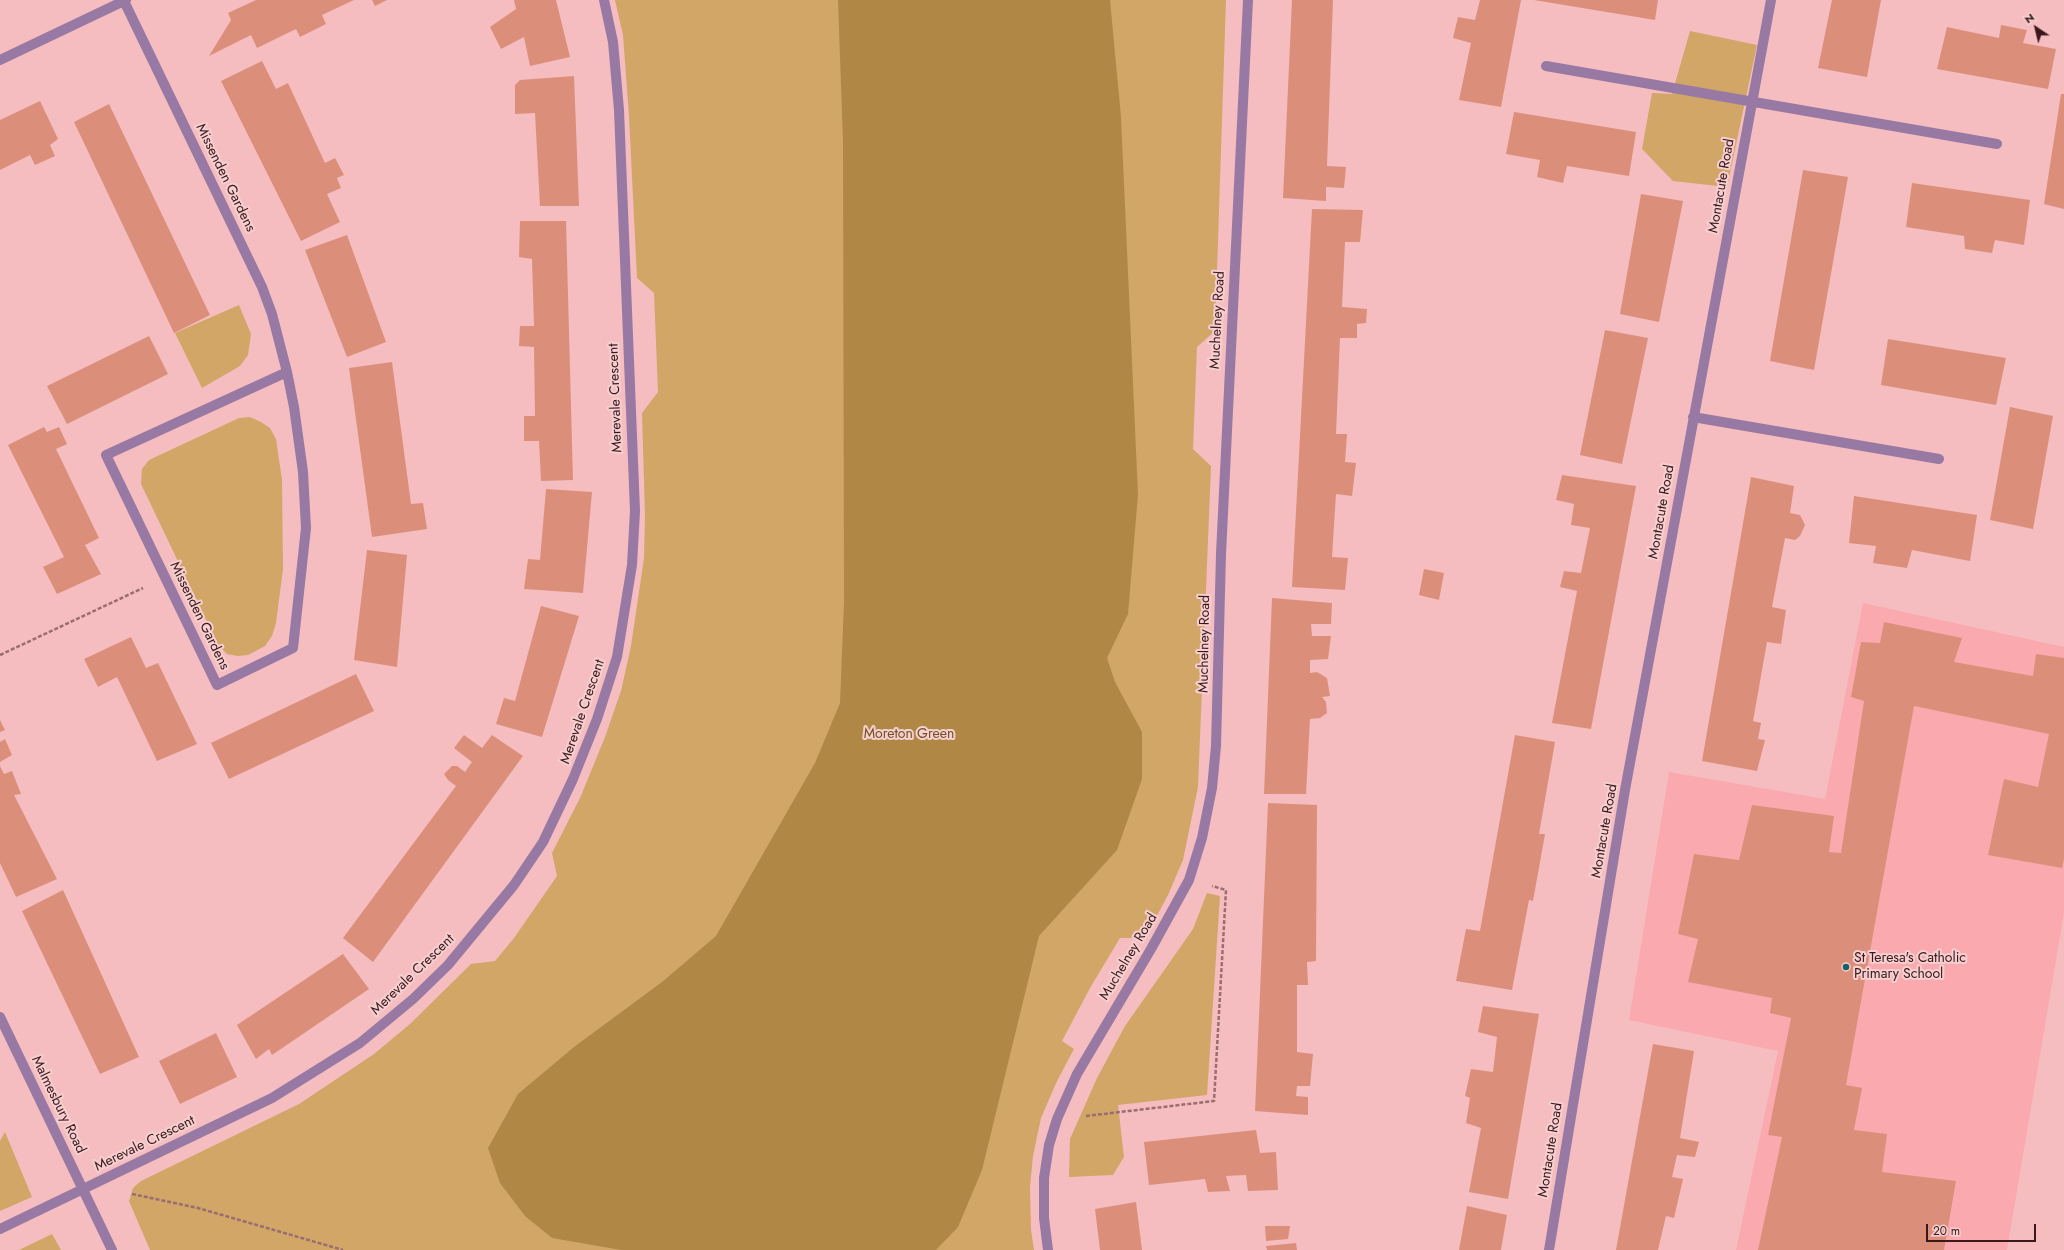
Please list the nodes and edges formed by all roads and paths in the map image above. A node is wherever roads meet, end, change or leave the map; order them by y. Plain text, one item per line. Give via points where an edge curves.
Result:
1 (125, 0) edge
2 (604, 0) edge
3 (1248, 0) edge
4 (1771, 0) edge
5 (0, 60) edge
6 (1546, 66) dead end
7 (1752, 101) junction
8 (1997, 144) dead end
9 (287, 372) junction
10 (1693, 417) junction
11 (1939, 459) dead end
12 (165, 577) junction
13 (0, 655) edge
14 (1189, 880) junction
15 (0, 1017) edge
16 (1057, 1119) junction
17 (83, 1190) junction
18 (125, 1193) dead end
19 (0, 1229) edge
20 (112, 1250) edge
21 (343, 1250) edge
22 (1048, 1250) edge
23 (1549, 1250) edge

1 - 5 street
1 - 9 street, Missenden Gardens via 262,287
2 - 17 street, Merevale Crescent via 613,42 619,110 635,511 632,565 617,657 597,719 573,780 543,842 514,885 448,965 413,999 360,1043 272,1098
3 - 14 street, Muchelney Road via 1221,554 1216,746 1212,788 1202,838
4 - 7 street, Montacute Road
6 - 7 street
7 - 8 street
7 - 10 street, Montacute Road
9 - 12 street, Missenden Gardens via 106,455
9 - 12 street, Missenden Gardens via 303,472 306,528 292,648 217,685
10 - 11 street
10 - 23 street, Montacute Road via 1625,790
12 - 13 path
14 - 16 street, Muchelney Road via 1077,1074
14 - 16 path via 1226,890 1214,1101
15 - 17 street, Malmesbury Road
16 - 22 street, Muchelney Road via 1049,1146 1044,1178 1044,1218
17 - 19 street, Merevale Crescent
17 - 20 street, Malmesbury Road
18 - 21 path via 198,1208

